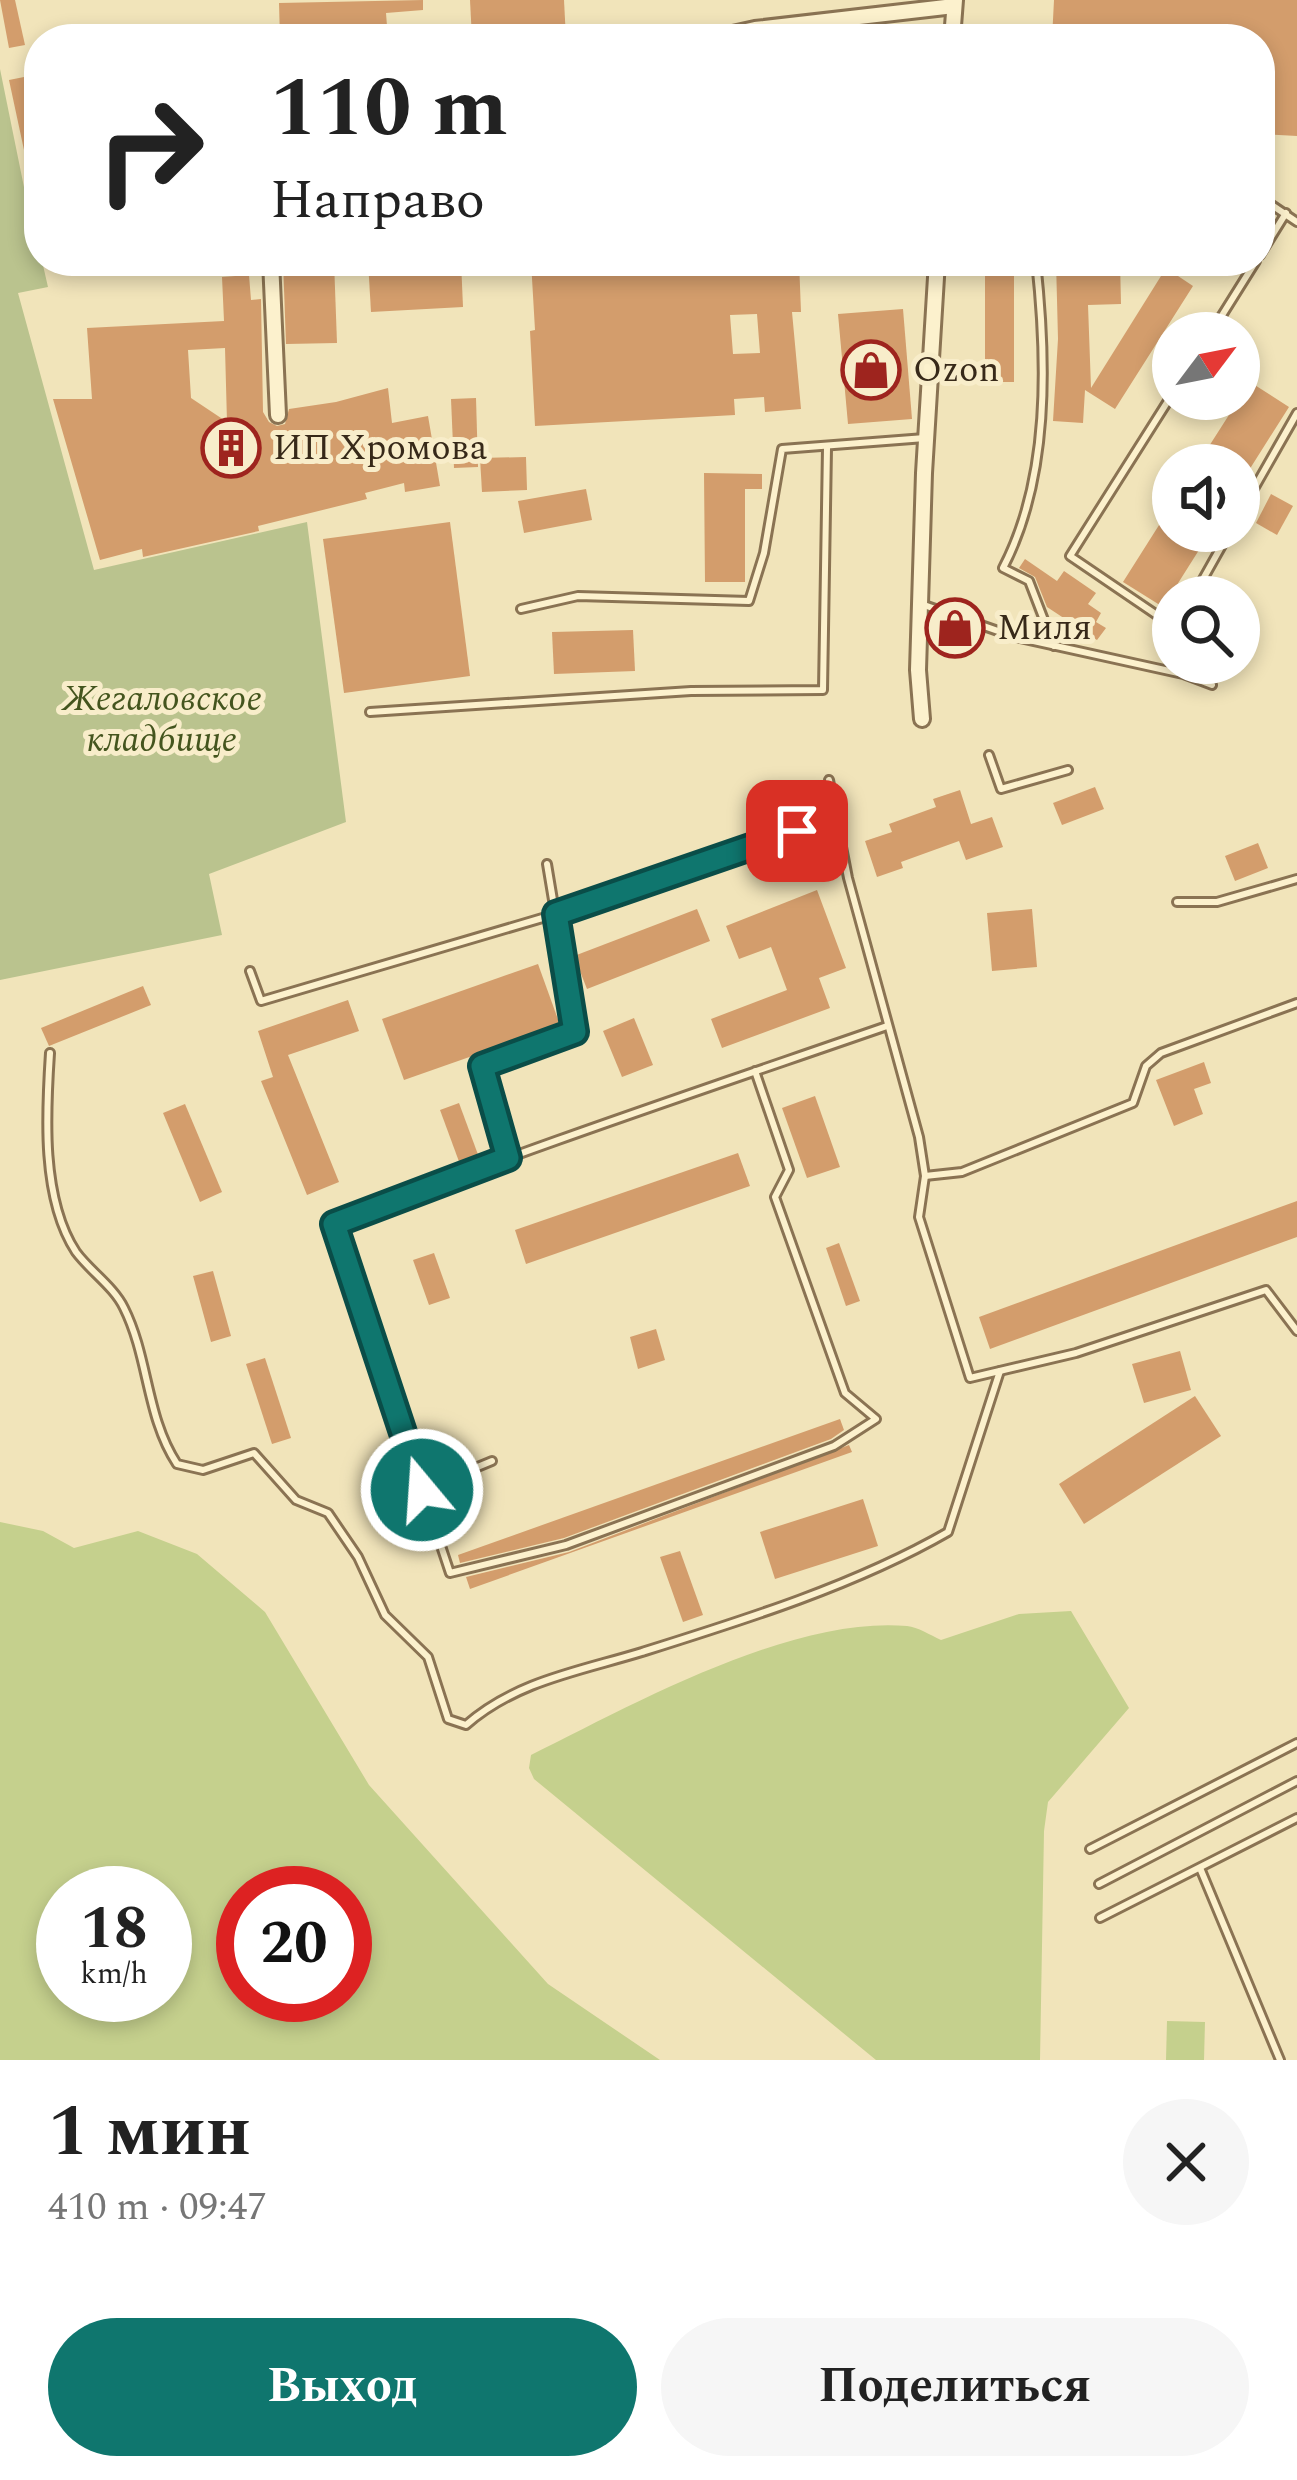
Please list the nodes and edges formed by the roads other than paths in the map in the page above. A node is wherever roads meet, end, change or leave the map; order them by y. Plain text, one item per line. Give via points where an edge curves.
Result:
1 (955, 3) edge
2 (793, 24) edge
3 (1275, 206) edge
4 (1286, 213) junction
5 (1297, 222) edge
6 (1275, 231) edge
7 (272, 276) edge
8 (936, 276) edge
9 (1036, 276) edge
10 (1247, 276) edge
11 (1224, 312) edge
12 (1297, 412) edge
13 (278, 415) dead end
14 (1156, 420) edge
15 (925, 438) junction
16 (827, 448) junction
17 (1260, 478) edge
18 (920, 604) junction
19 (520, 609) dead end
20 (1152, 612) edge
21 (1054, 646) junction
22 (1212, 685) dead end
23 (370, 712) dead end
24 (922, 718) dead end
25 (989, 755) dead end
26 (1068, 770) dead end
27 (830, 780) dead end
28 (838, 817) junction
29 (547, 864) dead end
30 (1297, 879) edge
31 (1177, 902) dead end
32 (556, 914) junction
33 (250, 971) dead end
34 (1297, 1003) edge
35 (886, 1026) junction
36 (50, 1053) dead end
37 (754, 1071) junction
38 (508, 1158) junction
39 (925, 1176) junction
40 (1297, 1330) edge
41 (1000, 1371) junction
42 (492, 1461) dead end
43 (422, 1490) junction
44 (1297, 1743) edge
45 (1297, 1781) edge
46 (1297, 1818) edge
47 (1090, 1849) dead end
48 (1200, 1868) junction
49 (1099, 1884) dead end
50 (1100, 1918) dead end
51 (1280, 2060) edge

1 - 2 street
3 - 4 lane
4 - 5 lane
4 - 6 lane
7 - 13 street
8 - 15 street
9 - 21 lane via 1041,431 1021,533 1003,568 1029,581
10 - 11 lane
12 - 17 lane
14 - 20 lane via 1070,556
15 - 16 lane
15 - 18 street
16 - 19 lane via 782,449 749,601 578,596
16 - 23 lane via 823,690
18 - 21 lane
18 - 24 street
21 - 22 lane
25 - 26 lane via 1000,789
27 - 28 lane
28 - 32 lane
28 - 35 lane
29 - 32 lane
30 - 31 lane via 1217,902
32 - 33 lane via 261,1001
32 - 38 lane via 575,1032 482,1066
34 - 39 lane via 1161,1053 1146,1066 1133,1103 962,1172
35 - 37 lane
35 - 39 lane
36 - 41 lane via 52,1186 74,1249 124,1306 160,1438 178,1464 203,1470 254,1453 296,1500 328,1513 385,1615 428,1657 448,1719 466,1725 536,1682 894,1563 948,1532
37 - 38 lane
37 - 43 lane via 789,1170 776,1197 845,1394 877,1419 834,1446 566,1545 450,1573
38 - 43 lane via 334,1224
39 - 41 lane via 919,1217 970,1378
40 - 41 lane via 1266,1290
42 - 43 lane
44 - 47 lane
45 - 49 lane
46 - 48 lane
48 - 50 lane
48 - 51 lane

